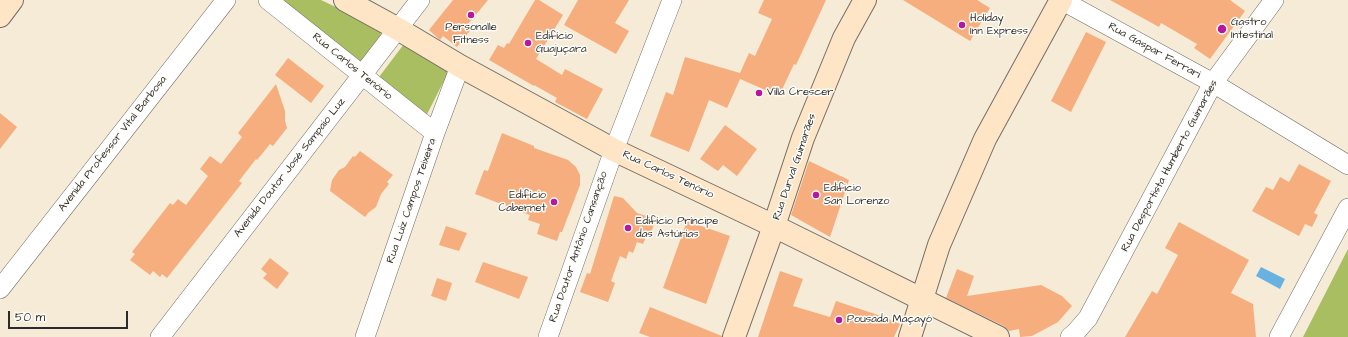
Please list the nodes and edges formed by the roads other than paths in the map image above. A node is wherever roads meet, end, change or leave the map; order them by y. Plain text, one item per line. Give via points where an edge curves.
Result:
1 (12, 0) edge
2 (226, 0) edge
3 (268, 0) edge
4 (345, 0) edge
5 (420, 0) edge
6 (672, 0) edge
7 (865, 0) edge
8 (1061, 0) edge
9 (1274, 0) edge
10 (0, 16) edge
11 (398, 29) junction
12 (460, 66) junction
13 (362, 75) junction
14 (1213, 83) junction
15 (435, 133) junction
16 (614, 150) junction
17 (1348, 165) edge
18 (1348, 208) edge
19 (774, 226) junction
20 (0, 289) edge
21 (922, 300) junction
22 (1088, 318) junction
23 (160, 337) edge
24 (365, 337) edge
25 (548, 337) edge
26 (734, 337) edge
27 (910, 337) edge
28 (998, 337) edge
29 (1070, 337) edge
30 (1091, 337) edge
31 (1279, 337) edge

1 - 10 street
2 - 20 street, Avenida Professor Vital Barbosa
3 - 13 street, Rua Carlos Tenório
4 - 11 street, Rua Carlos Tenório
5 - 11 street, Avenida Doutor José Sampaio Luz
6 - 16 street, Rua Doutor Antônio Cansanção
7 - 19 street, Rua Durval Guimarães via 844,38 803,138
8 - 14 street, Rua Gaspar Ferrari
8 - 21 street via 986,139 939,245
9 - 14 street, Rua Desportista Humberto Guimarães
11 - 12 street, Rua Carlos Tenório
11 - 13 street, Avenida Doutor José Sampaio Luz
12 - 15 street, Rua Luiz Campos Teixeira
12 - 16 street, Rua Carlos Tenório
13 - 15 street, Rua Carlos Tenório
13 - 23 street, Avenida Doutor José Sampaio Luz
14 - 17 street, Rua Gaspar Ferrari
14 - 22 street, Rua Desportista Humberto Guimarães
15 - 24 street, Rua Luiz Campos Teixeira
16 - 19 street, Rua Carlos Tenório
16 - 25 street, Rua Doutor Antônio Cansanção
18 - 31 street
19 - 21 street, Rua Carlos Tenório
19 - 26 street, Rua Durval Guimarães
21 - 27 street
21 - 28 street, Rua Carlos Tenório
22 - 29 street, Rua Desportista Humberto Guimarães
22 - 30 street

